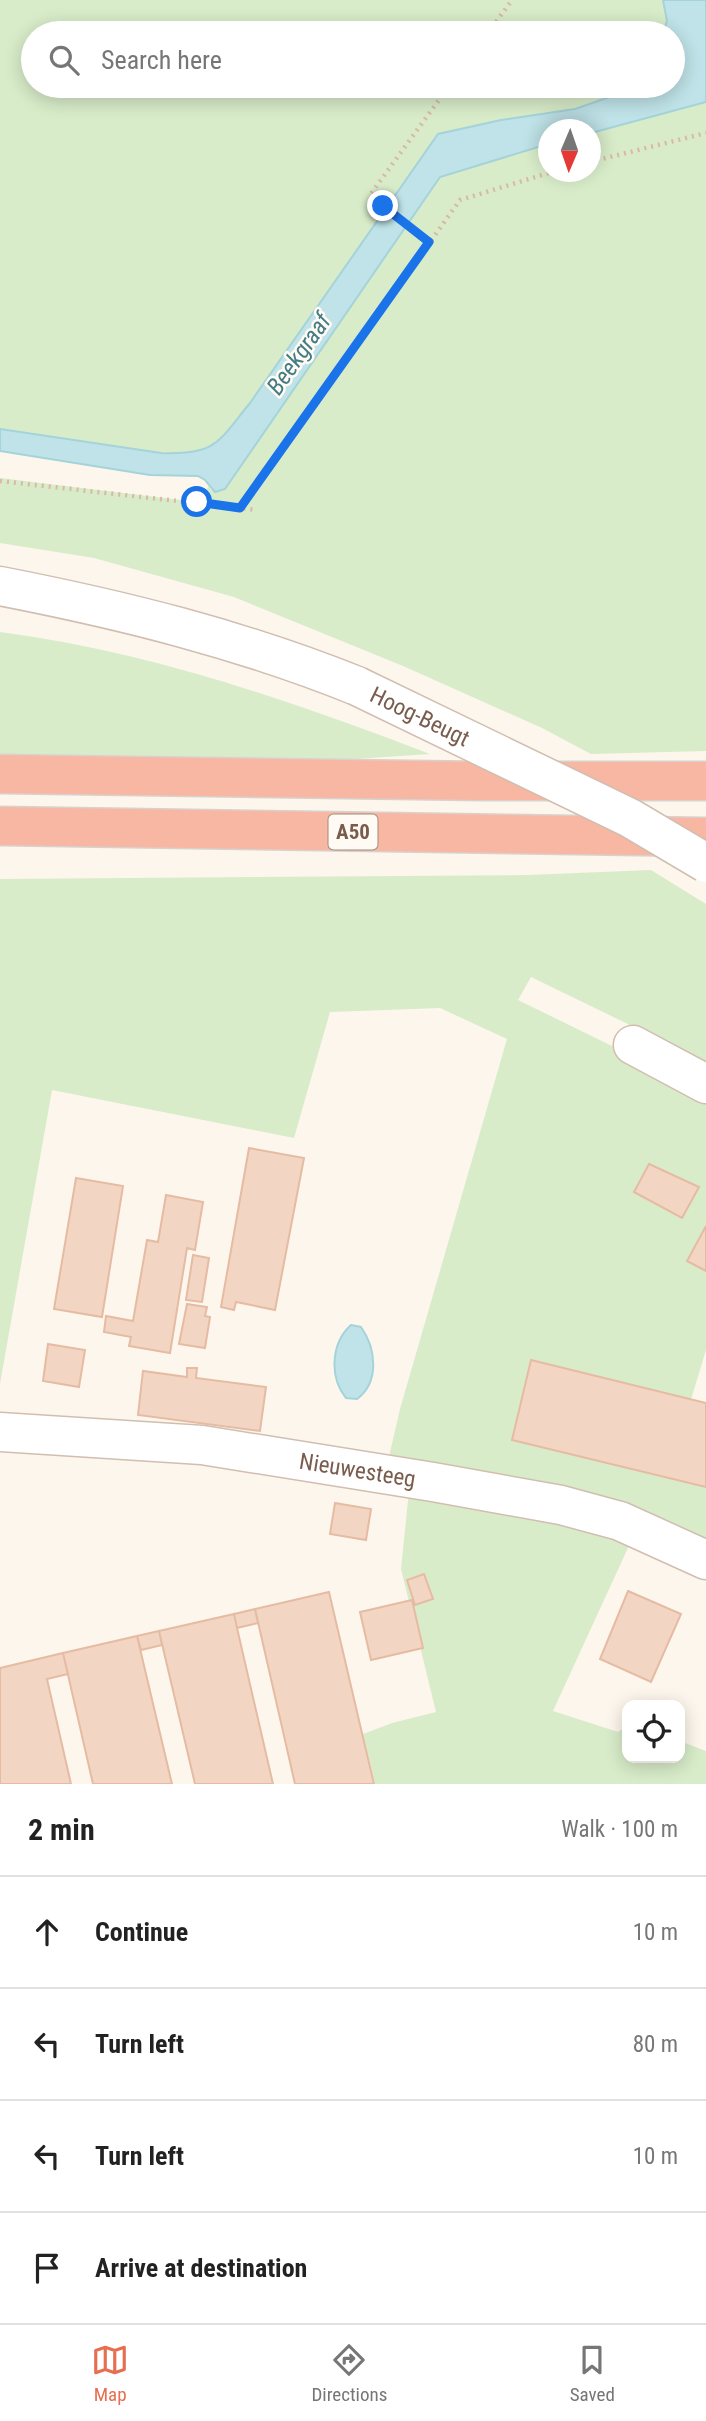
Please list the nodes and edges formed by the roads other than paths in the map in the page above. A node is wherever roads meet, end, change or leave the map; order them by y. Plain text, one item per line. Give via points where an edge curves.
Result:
1 (0, 586) edge
2 (0, 774) edge
3 (706, 781) edge
4 (0, 826) edge
5 (706, 837) edge
6 (706, 863) edge
7 (633, 1045) dead end
8 (706, 1084) edge
9 (0, 1432) edge
10 (706, 1560) edge

1 - 6 street, Hoog-Beugt, bridge via 118,608 283,656 357,686 630,818
2 - 3 highway
4 - 5 highway, A50
7 - 8 street
9 - 10 street, Nieuwesteeg via 202,1445 433,1482 620,1521

